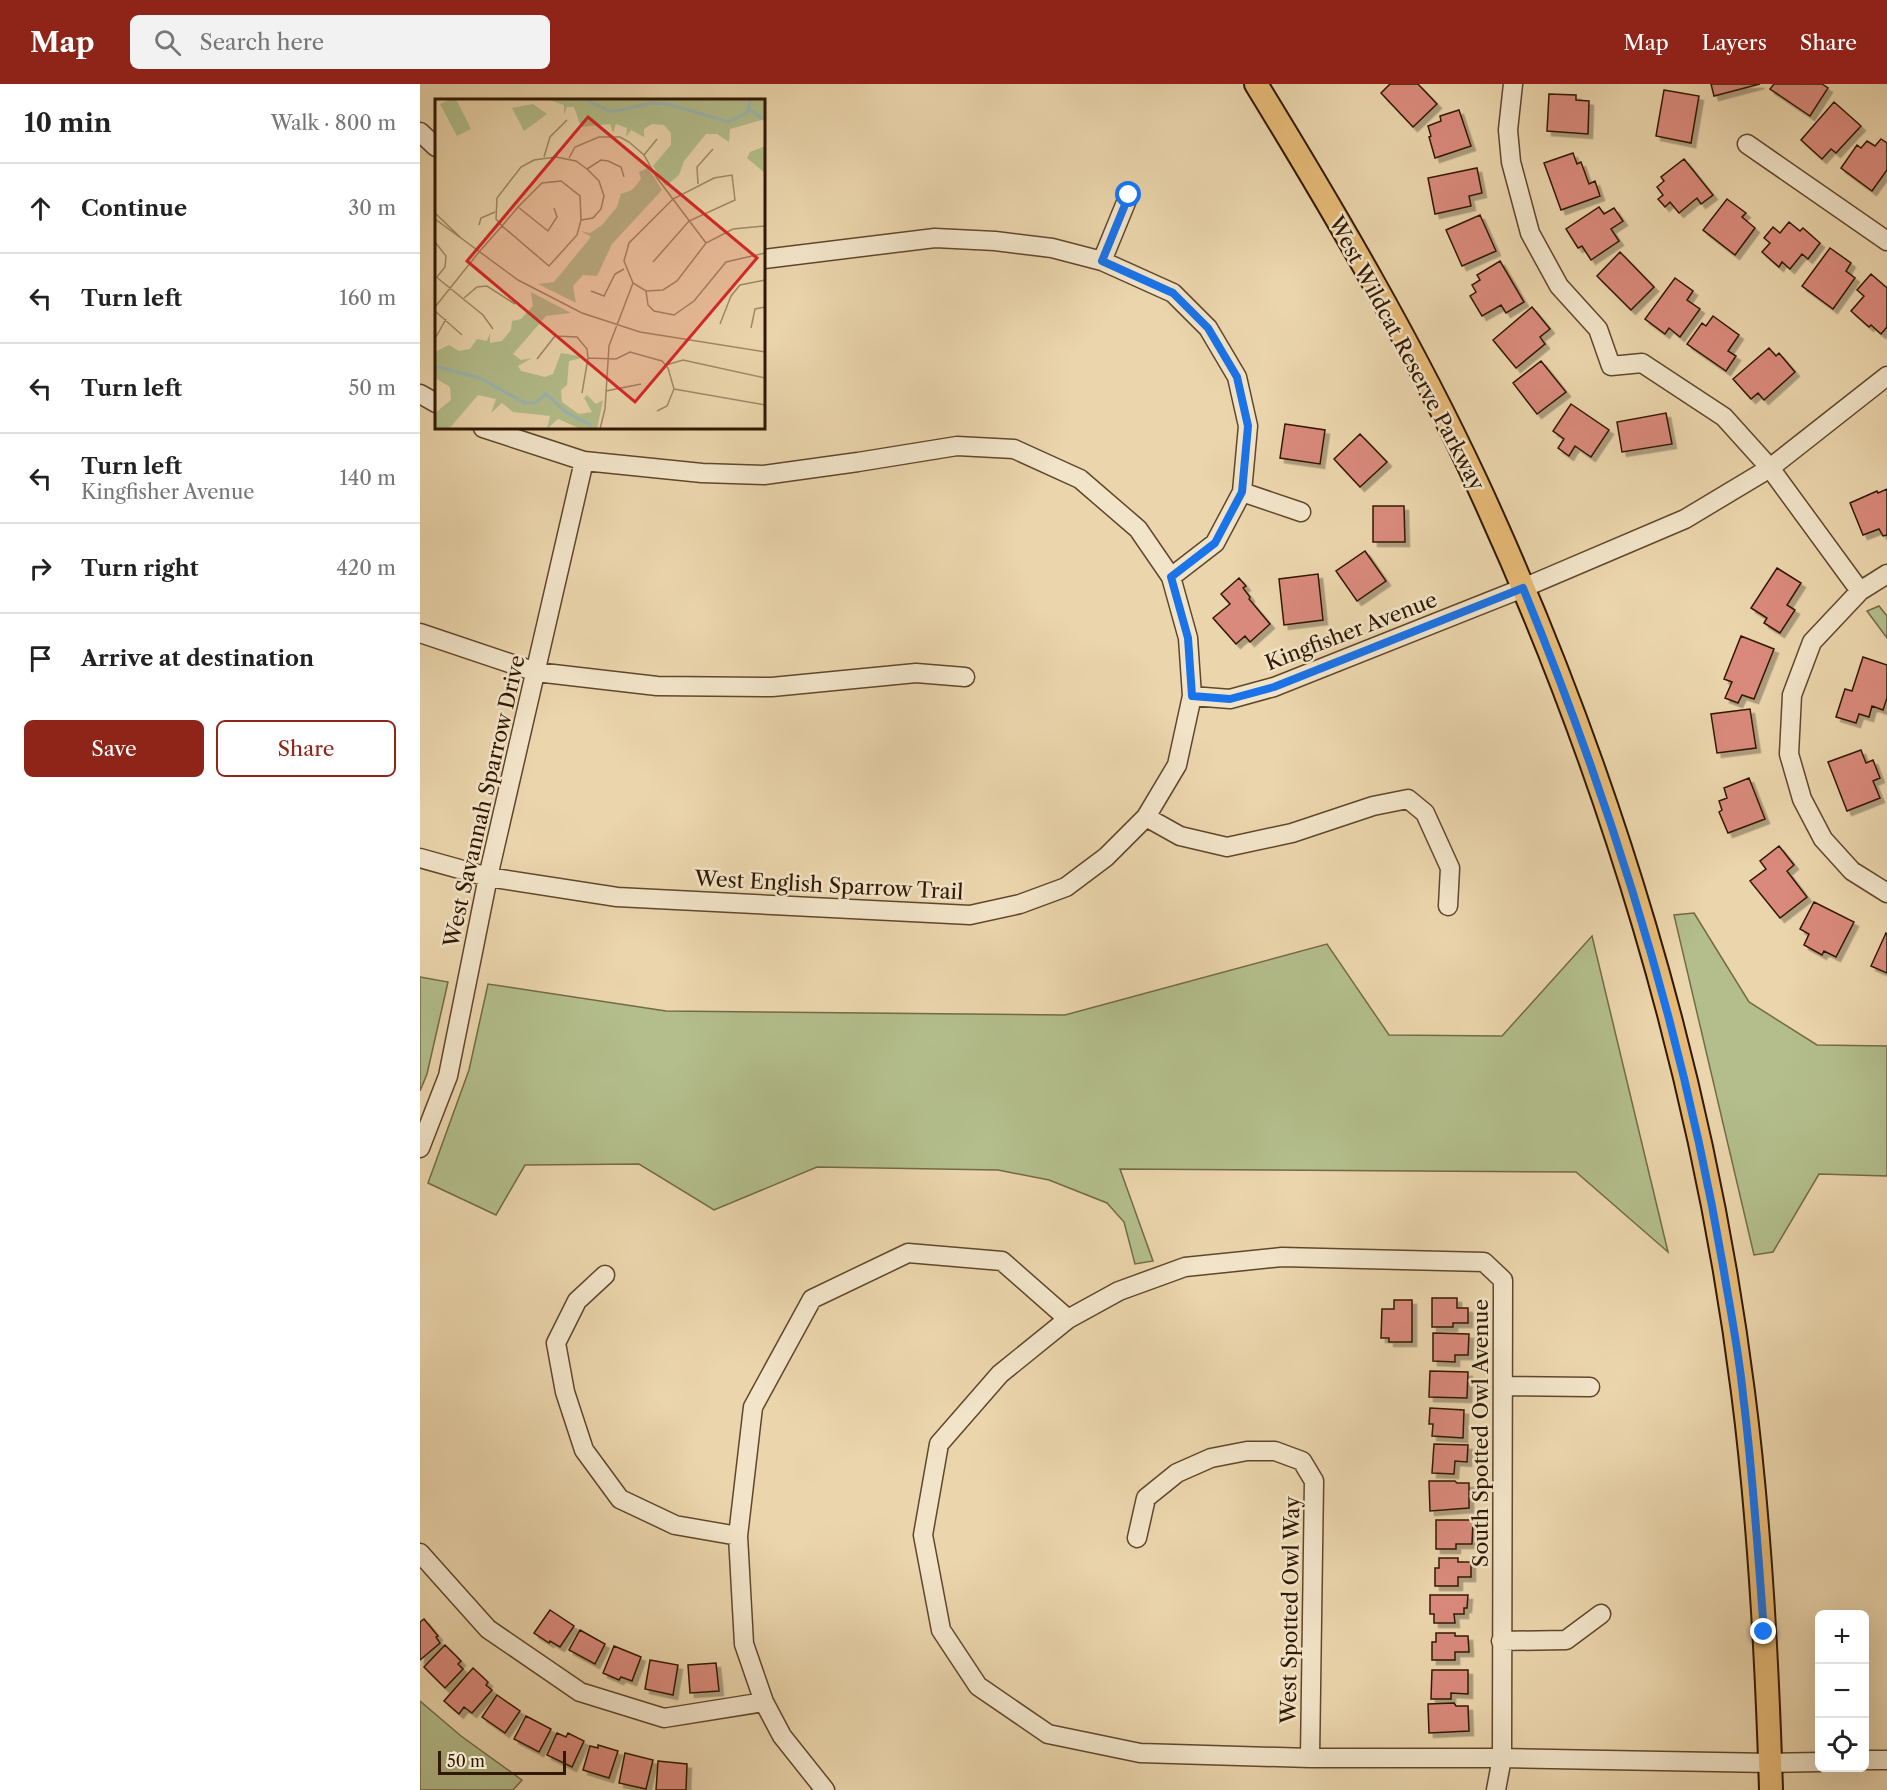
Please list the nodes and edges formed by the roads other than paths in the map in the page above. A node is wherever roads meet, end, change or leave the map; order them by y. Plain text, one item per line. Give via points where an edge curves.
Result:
1 (1256, 84) edge
2 (1509, 86) edge
3 (420, 132) edge
4 (1747, 144) dead end
5 (435, 146) edge
6 (1129, 195) dead end
7 (1887, 241) edge
8 (765, 259) edge
9 (1102, 261) junction
10 (1887, 376) edge
11 (420, 394) edge
12 (435, 402) edge
13 (486, 429) edge
14 (584, 461) junction
15 (1770, 468) junction
16 (1242, 492) junction
17 (1301, 512) dead end
18 (1887, 574) edge
19 (1171, 577) junction
20 (1523, 588) junction
21 (1860, 591) junction
22 (420, 633) edge
23 (536, 672) junction
24 (965, 677) dead end
25 (1192, 696) junction
26 (1146, 817) junction
27 (420, 858) edge
28 (488, 877) junction
29 (1887, 893) edge
30 (1448, 906) dead end
31 (420, 1148) edge
32 (604, 1275) dead end
33 (1068, 1319) junction
34 (1504, 1386) junction
35 (1590, 1387) dead end
36 (738, 1536) junction
37 (1137, 1538) dead end
38 (420, 1553) edge
39 (1601, 1614) dead end
40 (1502, 1641) junction
41 (764, 1702) junction
42 (1310, 1758) junction
43 (1502, 1758) junction
44 (1869, 1760) edge
45 (1887, 1760) edge
46 (1815, 1762) edge
47 (1770, 1763) junction
48 (825, 1790) edge
49 (1496, 1790) edge
50 (1771, 1790) edge

1 - 20 main road, West Wildcat Reserve Parkway via 1362,263 1441,408
2 - 15 street via 1510,162 1530,233 1559,286 1598,329 1611,366 1641,363 1724,417
3 - 5 street
4 - 7 street
6 - 9 street
8 - 9 street via 935,238 1052,248
9 - 16 street via 1173,293 1208,328 1237,377 1248,426
10 - 15 street, Kingfisher Avenue
11 - 12 street
13 - 14 street, West English Sparrow Trail
14 - 19 street, West English Sparrow Trail via 764,475 957,446 1014,449 1080,479 1138,529
14 - 23 street, West Savannah Sparrow Drive
15 - 20 street, Kingfisher Avenue via 1685,519
15 - 21 street
16 - 17 street
16 - 19 street via 1215,543
18 - 21 street
19 - 25 street, West English Sparrow Trail via 1188,638
20 - 25 street, Kingfisher Avenue via 1274,687 1230,699
20 - 47 main road, West Wildcat Reserve Parkway via 1558,672 1621,851 1667,1007 1699,1139 1743,1393 1758,1543
21 - 29 street via 1812,642 1792,695 1789,754 1802,799 1823,839 1852,871
22 - 23 street
23 - 24 street via 657,686 772,687 916,674
23 - 28 street, West Savannah Sparrow Drive
25 - 26 street, West English Sparrow Trail via 1177,765
26 - 28 street, West English Sparrow Trail via 1106,858 1066,887 1020,904 970,915 617,897
26 - 30 street via 1180,836 1227,847 1292,833 1373,806 1408,799 1425,813 1450,868
27 - 28 street, West English Sparrow Trail
28 - 31 street, West Savannah Sparrow Drive via 448,1076
32 - 36 street via 577,1301 556,1343 565,1392 584,1450 620,1499 675,1525
33 - 34 street, South Spotted Owl Avenue via 1119,1291 1185,1267 1282,1257 1484,1262 1503,1280
33 - 36 street via 1002,1261 908,1253 812,1299 753,1407
33 - 42 street, South Spotted Owl Avenue via 1000,1374 939,1444 923,1534 941,1630 978,1686 1048,1734 1140,1753
34 - 35 street
34 - 40 street, South Spotted Owl Avenue
36 - 41 street via 744,1644
37 - 42 street, West Spotted Owl Way via 1146,1498 1177,1473 1211,1458 1247,1451 1275,1451 1302,1461 1314,1481
38 - 41 street via 488,1629 580,1692 664,1718
39 - 40 street via 1566,1640
40 - 43 street, South Spotted Owl Avenue
41 - 48 street via 782,1736
42 - 43 street, South Spotted Owl Avenue
43 - 47 street, South Spotted Owl Avenue
43 - 49 street
44 - 45 street
46 - 47 street, South Spotted Owl Avenue
47 - 50 main road, West Wildcat Reserve Parkway

